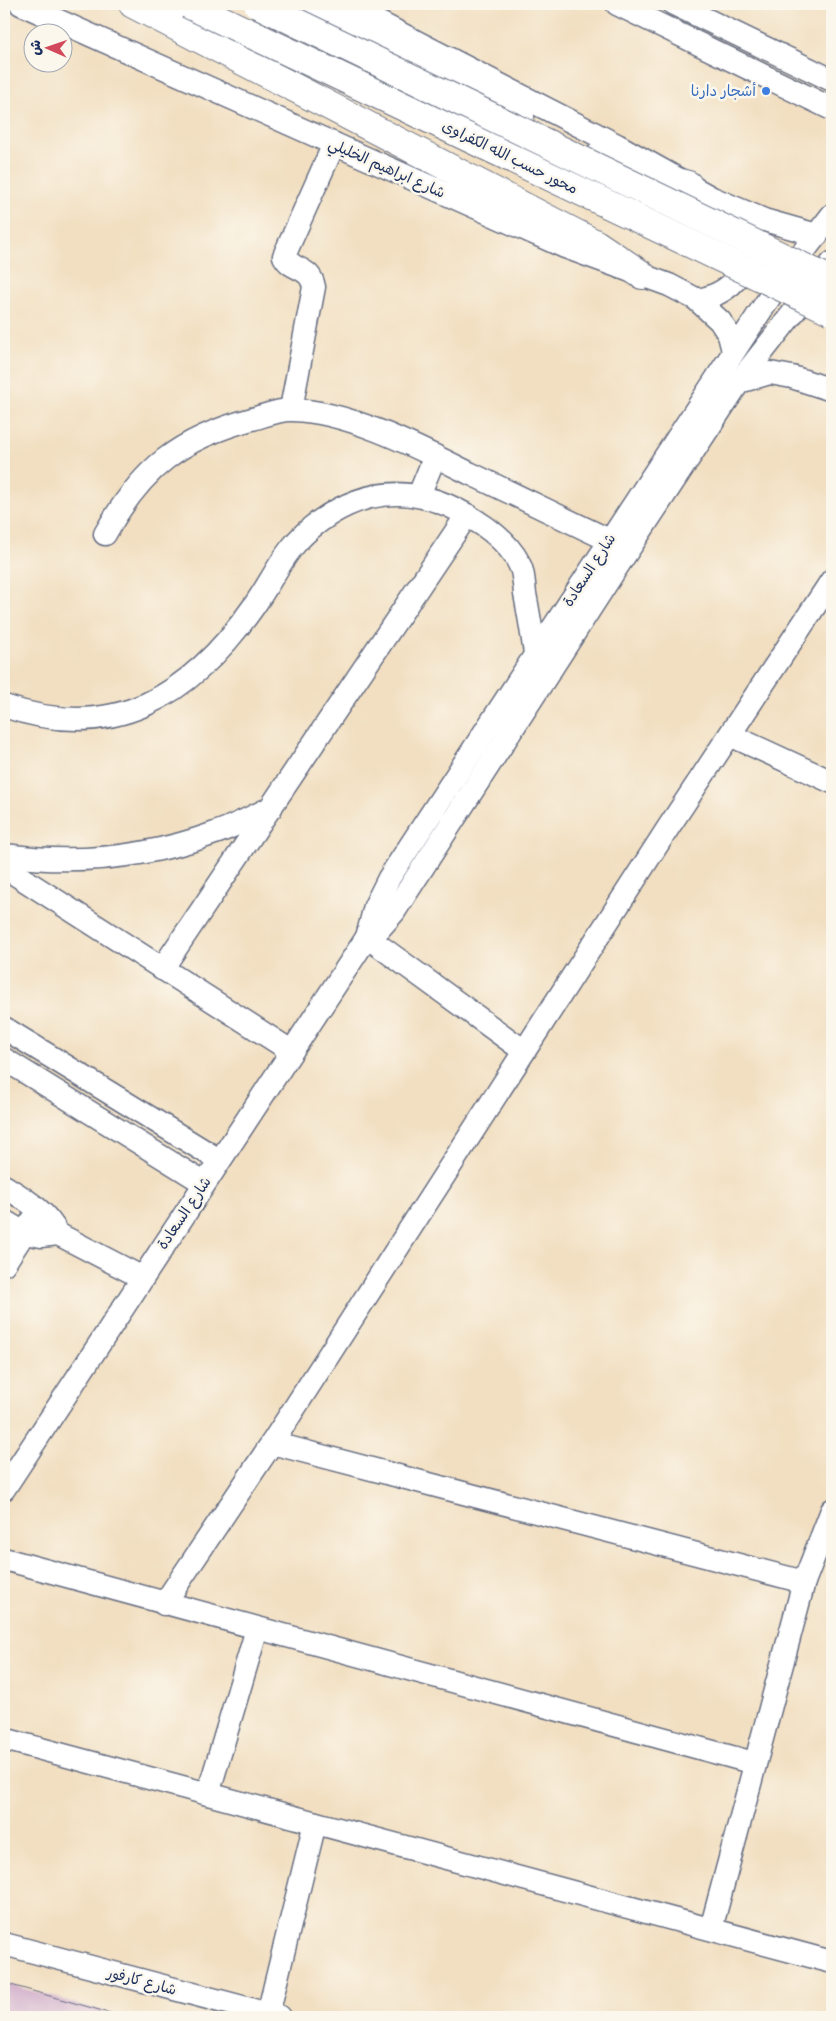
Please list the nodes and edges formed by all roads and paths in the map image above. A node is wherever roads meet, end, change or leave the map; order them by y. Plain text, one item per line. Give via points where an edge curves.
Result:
1 (20, 4) edge
2 (133, 4) edge
3 (188, 4) edge
4 (258, 4) edge
5 (305, 4) edge
6 (344, 4) edge
7 (617, 4) edge
8 (674, 4) edge
9 (641, 9) edge
10 (661, 25) junction
11 (832, 80) edge
12 (832, 109) edge
13 (334, 144) junction
14 (688, 185) junction
15 (738, 209) junction
16 (832, 215) edge
17 (817, 235) junction
18 (832, 263) edge
19 (642, 275) junction
20 (832, 281) edge
21 (698, 300) junction
22 (832, 311) edge
23 (734, 351) junction
24 (739, 382) junction
25 (832, 390) edge
26 (291, 409) junction
27 (435, 456) junction
28 (419, 495) junction
29 (467, 515) junction
30 (106, 534) dead end
31 (609, 540) junction
32 (832, 582) edge
33 (535, 654) junction
34 (4, 706) edge
35 (730, 735) junction
36 (832, 782) edge
37 (271, 808) junction
38 (4, 855) edge
39 (4, 867) edge
40 (367, 937) junction
41 (162, 969) junction
42 (4, 1028) edge
43 (524, 1050) junction
44 (290, 1051) junction
45 (4, 1059) edge
46 (219, 1160) junction
47 (204, 1183) junction
48 (7, 1195) edge
49 (40, 1208) junction
50 (4, 1221) edge
51 (24, 1232) junction
52 (58, 1234) junction
53 (4, 1264) edge
54 (142, 1277) junction
55 (272, 1443) junction
56 (4, 1489) edge
57 (829, 1524) edge
58 (4, 1559) edge
59 (804, 1582) junction
60 (164, 1604) junction
61 (257, 1628) junction
62 (4, 1739) edge
63 (754, 1763) junction
64 (208, 1794) junction
65 (316, 1823) junction
66 (711, 1929) junction
67 (4, 1944) edge
68 (832, 1962) edge
69 (274, 2016) edge

1 - 13 street, شارع ابراهيم الخليلي
2 - 19 main road via 596,244
3 - 22 main road, محور حسب الله الكفراوى, bridge
4 - 20 main road, محور حسب الله الكفراوى, bridge
5 - 14 main road via 574,144 629,168
6 - 14 street
7 - 9 street
8 - 10 street
8 - 11 street
9 - 10 street
10 - 12 street
13 - 19 street, شارع ابراهيم الخليلي via 565,247
13 - 26 street via 284,256 312,277 314,286
14 - 15 street
15 - 17 street
15 - 21 street via 750,243 745,267 731,286 721,293
16 - 17 street, شارع السعادة
17 - 23 street, شارع السعادة via 779,283
18 - 24 street, شارع السعادة
19 - 21 street, شارع ابراهيم الخليلي
21 - 23 street, شارع ابراهيم الخليلي via 720,320
23 - 31 street, شارع السعادة
24 - 25 street via 770,373
24 - 40 street, شارع السعادة via 394,912
26 - 27 street via 364,425
26 - 30 street via 218,428 169,455 140,482 120,507
27 - 28 street
27 - 31 street
28 - 29 street via 440,501
28 - 34 street via 395,493 375,496 338,510 321,521 291,547 263,593 221,648 191,677 159,699 116,715 93,718 47,717
29 - 33 street via 489,529 521,568
29 - 37 street
31 - 33 street, شارع السعادة
32 - 35 street
33 - 40 street, شارع السعادة via 389,878
35 - 36 street
35 - 43 street
37 - 38 street via 217,833 159,850 100,859 40,860
37 - 41 street
39 - 41 street
40 - 43 street
40 - 44 street, شارع السعادة
41 - 44 street
42 - 46 street
43 - 55 street
44 - 46 street, شارع السعادة
45 - 47 street
46 - 47 street, شارع السعادة
47 - 54 street, شارع السعادة
48 - 49 street
49 - 51 street
49 - 52 street
50 - 51 street
51 - 52 street via 42,1236
51 - 53 street
52 - 54 street
54 - 56 street, شارع السعادة
55 - 59 street
55 - 60 street
57 - 59 street
58 - 60 street
59 - 63 street
60 - 61 street
61 - 63 street
61 - 64 street
62 - 64 street
63 - 66 street
64 - 65 street
65 - 66 street
65 - 69 street
66 - 68 street
67 - 69 street, شارع كارفور

